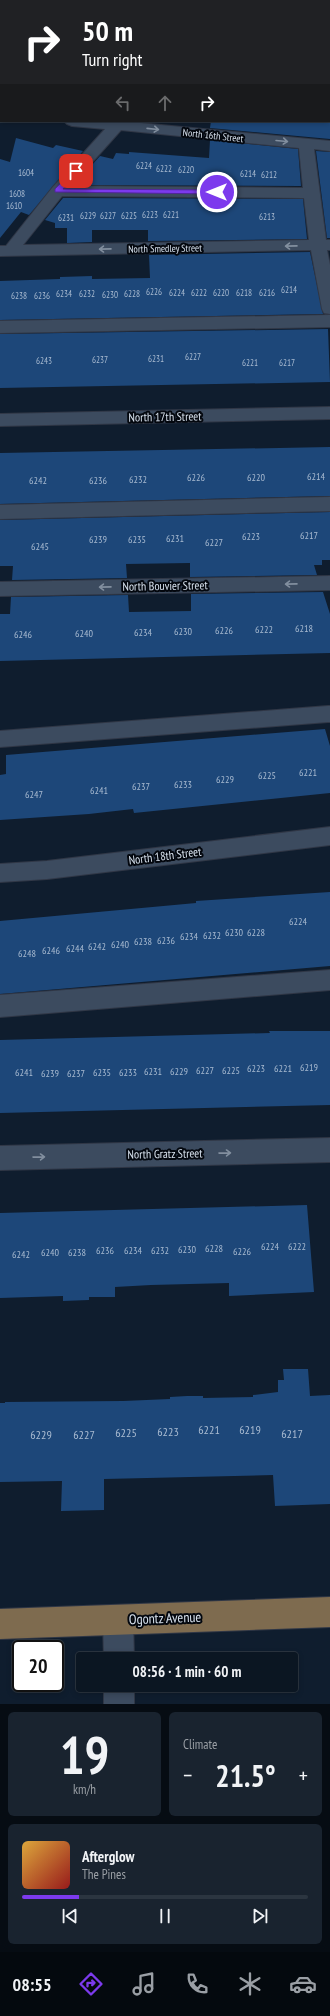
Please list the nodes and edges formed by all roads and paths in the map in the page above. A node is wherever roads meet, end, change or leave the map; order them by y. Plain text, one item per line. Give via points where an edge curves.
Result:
1 (83, 122) edge
2 (117, 125) junction
3 (306, 144) junction
4 (330, 146) edge
5 (58, 191) junction
6 (312, 193) junction
7 (324, 245) edge
8 (5, 251) edge
9 (330, 309) edge
10 (330, 321) edge
11 (0, 328) edge
12 (330, 413) edge
13 (0, 420) edge
14 (330, 504) edge
15 (0, 512) edge
16 (330, 583) edge
17 (0, 589) edge
18 (328, 714) dead end
19 (0, 739) edge
20 (330, 836) edge
21 (0, 874) edge
22 (330, 980) edge
23 (0, 1006) edge
24 (330, 1150) edge
25 (0, 1158) edge
26 (330, 1612) edge
27 (118, 1620) junction
28 (0, 1624) edge
29 (119, 1652) edge
30 (119, 1692) edge
31 (119, 1704) edge

1 - 2 street, North 16th Street
2 -> 3 street, North 16th Street
2 - 5 street
3 - 4 street, North 16th Street
3 - 6 street
5 - 6 street
5 - 8 street
6 - 7 street
7 -> 8 street, North Smedley Street
7 - 9 street
10 - 11 street
12 - 13 street, North 17th Street
14 - 15 street
16 -> 17 street, North Bouvier Street
18 - 19 street
20 - 21 street, North 18th Street
22 - 23 street
25 -> 24 street, North Gratz Street
26 - 27 main road, Ogontz Avenue
27 - 28 main road, Ogontz Avenue
27 - 29 street
30 - 31 street

